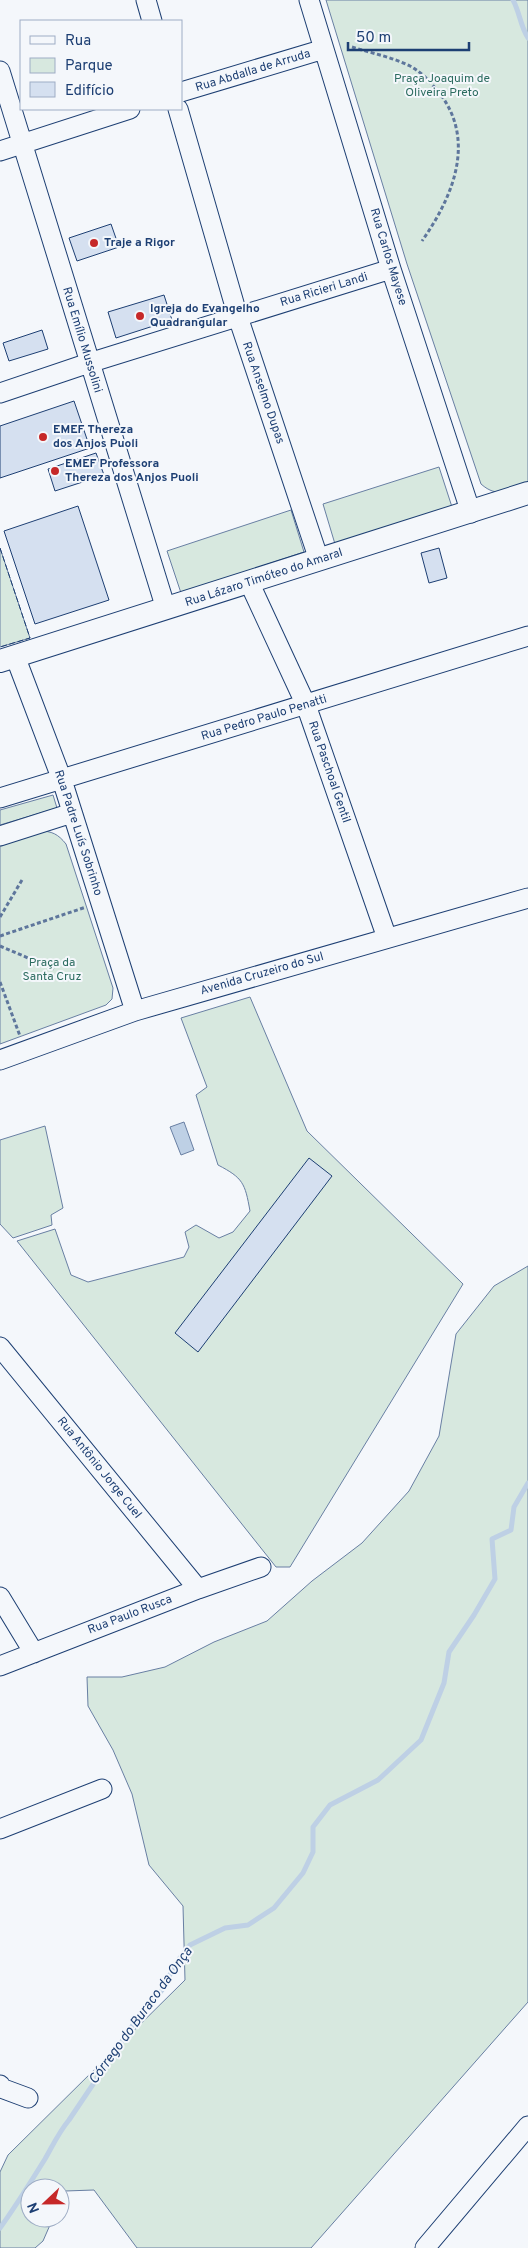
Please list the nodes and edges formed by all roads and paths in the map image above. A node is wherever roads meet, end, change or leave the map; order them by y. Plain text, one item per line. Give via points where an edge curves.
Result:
1 (146, 0) edge
2 (309, 0) edge
3 (152, 20) edge
4 (352, 48) dead end
5 (324, 49) junction
6 (0, 71) edge
7 (182, 92) edge
8 (127, 110) edge
9 (178, 110) edge
10 (23, 144) junction
11 (0, 151) edge
12 (422, 240) dead end
13 (391, 269) junction
14 (238, 317) junction
15 (89, 363) junction
16 (0, 393) edge
17 (528, 493) edge
18 (470, 513) junction
19 (319, 560) junction
20 (249, 582) junction
21 (166, 609) junction
22 (528, 636) edge
23 (8, 659) edge
24 (306, 705) junction
25 (62, 780) junction
26 (0, 798) edge
27 (72, 813) junction
28 (0, 836) edge
29 (22, 880) dead end
30 (528, 898) edge
31 (87, 907) dead end
32 (0, 917) edge
33 (0, 936) edge
34 (387, 938) junction
35 (0, 946) edge
36 (54, 969) dead end
37 (0, 982) edge
38 (135, 1011) junction
39 (20, 1037) dead end
40 (0, 1060) edge
41 (0, 1347) edge
42 (261, 1566) dead end
43 (198, 1589) junction
44 (0, 1597) edge
45 (34, 1653) junction
46 (0, 1666) edge
47 (102, 1789) dead end
48 (0, 1829) edge
49 (0, 2085) edge
50 (28, 2098) dead end
51 (528, 2126) edge
52 (425, 2248) edge

1 - 3 street
2 - 5 street, Rua Carlos Mayese
4 - 12 path via 411,67 430,81 445,101 457,130 459,161 450,191 438,218
5 - 7 street, Rua Abdalla de Arruda
5 - 13 street, Rua Carlos Mayese
6 - 10 street, Rua Emílio Mussolini
8 - 10 street
9 - 14 street, Rua Anselmo Dupas
10 - 11 street
10 - 15 street, Rua Emílio Mussolini
13 - 14 street, Rua Ricieri Landi
13 - 18 street, Rua Carlos Mayese
14 - 15 street, Rua Ricieri Landi
14 - 19 street, Rua Anselmo Dupas
15 - 16 street, Rua Ricieri Landi
15 - 21 street, Rua Emílio Mussolini
17 - 18 main road, Rua Lázaro Timóteo do Amaral
18 - 19 main road, Rua Lázaro Timóteo do Amaral
19 - 20 main road, Rua Lázaro Timóteo do Amaral
20 - 21 main road, Rua Lázaro Timóteo do Amaral
20 - 24 street, Rua Paschoal Gentil
21 - 23 main road, Rua Lázaro Timóteo do Amaral
22 - 24 street, Rua Pedro Paulo Penatti
23 - 25 street, Rua Padre Luís Sobrinho
24 - 25 street, Rua Pedro Paulo Penatti
24 - 34 street, Rua Paschoal Gentil
25 - 26 street, Rua Pedro Paulo Penatti
25 - 27 street, Rua Padre Luís Sobrinho
27 - 28 street
27 - 38 street, Rua Padre Luís Sobrinho
29 - 32 path
30 - 34 street, Avenida Cruzeiro do Sul
31 - 33 path
34 - 38 street, Avenida Cruzeiro do Sul
35 - 36 path
37 - 39 path
38 - 40 street, Avenida Cruzeiro do Sul
41 - 43 street, Rua Antônio Jorge Cuel
42 - 43 street, Rua Paulo Rusca
43 - 45 street, Rua Paulo Rusca
44 - 45 street
45 - 46 street, Rua Paulo Rusca
47 - 48 street
49 - 50 street
51 - 52 street

